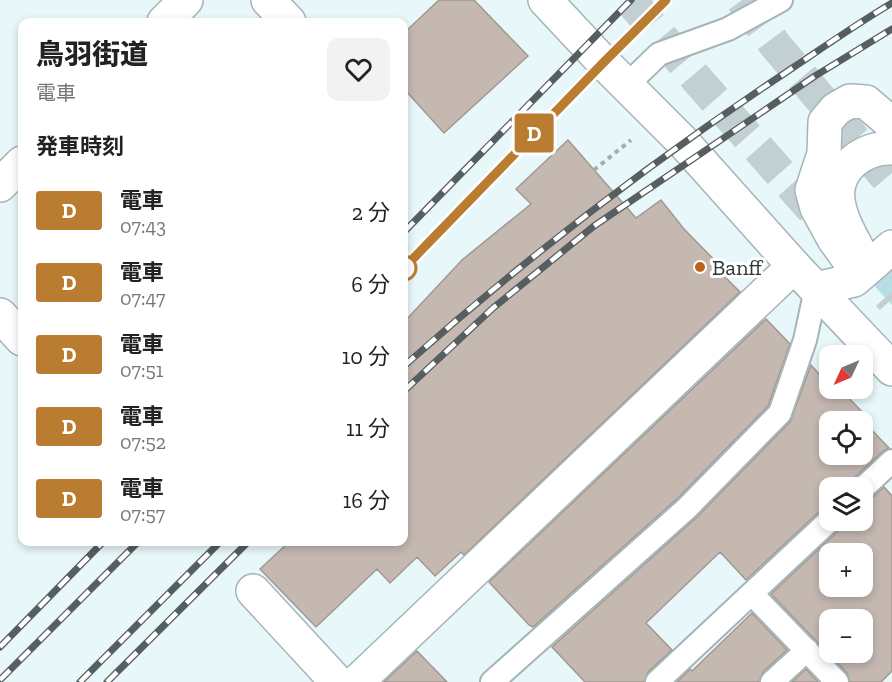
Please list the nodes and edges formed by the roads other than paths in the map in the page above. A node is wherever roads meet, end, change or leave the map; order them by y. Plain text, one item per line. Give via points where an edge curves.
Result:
1 (186, 0) edge
2 (268, 0) edge
3 (545, 0) edge
4 (781, 0) edge
5 (168, 18) edge
6 (285, 18) edge
7 (626, 86) junction
8 (892, 124) edge
9 (892, 148) edge
10 (892, 163) edge
11 (18, 167) edge
12 (0, 185) edge
13 (881, 256) edge
14 (805, 277) junction
15 (0, 315) edge
16 (18, 335) edge
17 (892, 369) edge
18 (892, 461) edge
19 (873, 479) edge
20 (819, 530) edge
21 (253, 591) dead end
22 (752, 594) junction
23 (807, 650) junction
24 (338, 682) edge
25 (357, 682) edge
26 (492, 682) edge
27 (657, 682) edge
28 (772, 682) edge
29 (837, 682) edge

1 - 5 street
2 - 6 street
3 - 7 street
4 - 7 lane via 728,29 659,54
7 - 14 street via 684,143
8 - 9 street via 867,102 850,101 836,108 825,122 824,154 812,190 817,208 847,256 856,248 843,221 839,181 854,159 874,148
10 - 13 street via 882,160 863,171 856,192 857,216
11 - 12 street
13 - 14 street via 854,280
14 - 17 street
14 - 25 street
14 - 26 lane via 805,340 780,413 687,508
15 - 16 street
18 - 19 lane
20 - 22 lane
21 - 24 street
22 - 23 lane
22 - 27 lane
23 - 28 lane
23 - 29 lane

